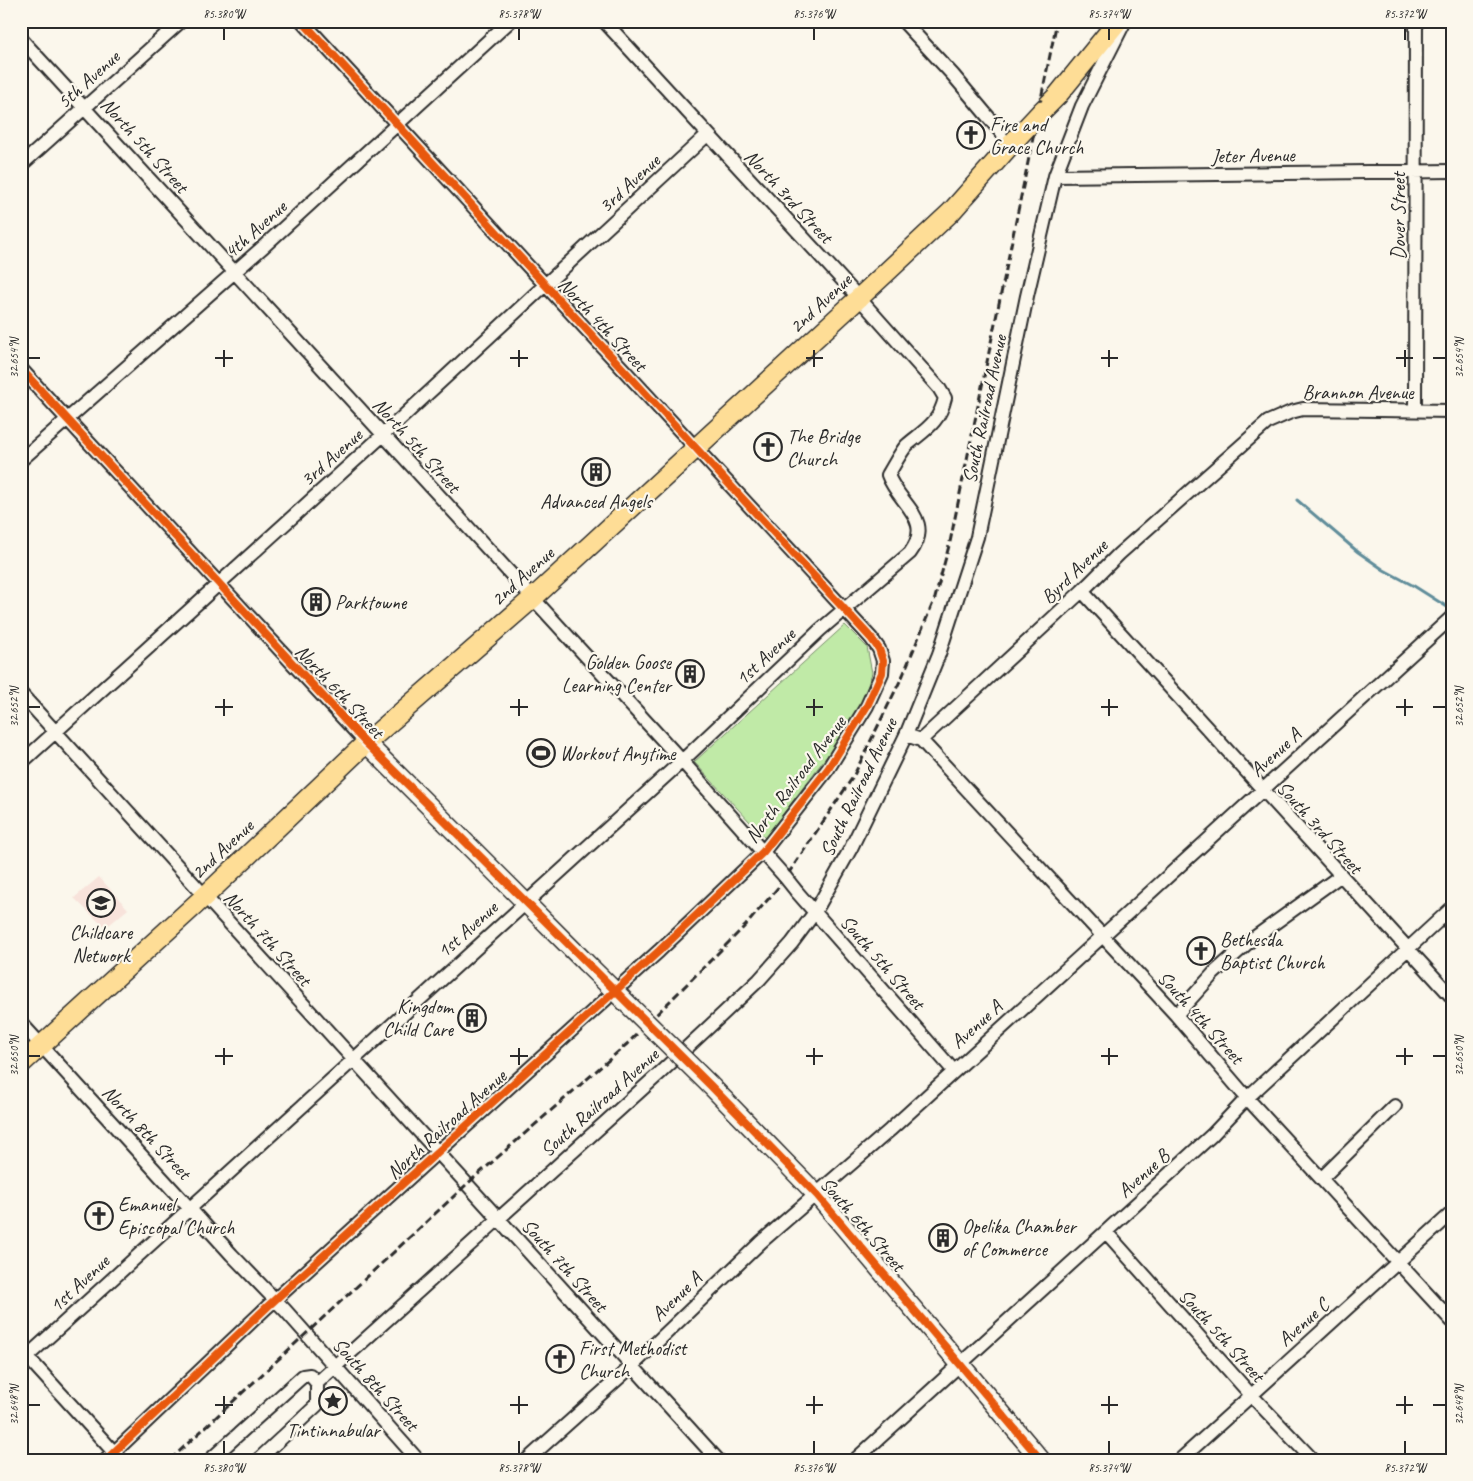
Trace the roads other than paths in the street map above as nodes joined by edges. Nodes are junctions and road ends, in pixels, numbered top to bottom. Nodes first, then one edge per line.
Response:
1 (181, 21) edge
2 (302, 21) edge
3 (510, 21) edge
4 (604, 21) edge
5 (902, 21) edge
6 (1118, 21) edge
7 (1125, 21) edge
8 (1416, 21) edge
9 (21, 38) edge
10 (85, 107) junction
11 (398, 125) junction
12 (707, 135) junction
13 (1013, 142) junction
14 (21, 165) edge
15 (1417, 171) junction
16 (1452, 171) edge
17 (1055, 176) junction
18 (235, 272) junction
19 (546, 286) junction
20 (859, 298) junction
21 (21, 369) edge
22 (1415, 410) junction
23 (1452, 411) edge
24 (68, 419) junction
25 (1268, 422) joint
26 (384, 435) junction
27 (696, 448) junction
28 (21, 460) edge
29 (916, 517) joint
30 (220, 584) junction
31 (1082, 591) junction
32 (533, 598) junction
33 (845, 609) junction
34 (1452, 617) edge
35 (879, 649) joint
36 (21, 694) edge
37 (56, 732) junction
38 (906, 735) junction
39 (921, 740) junction
40 (366, 743) junction
41 (682, 761) junction
42 (21, 763) edge
43 (1262, 790) junction
44 (766, 855) junction
45 (1340, 876) junction
46 (785, 877) joint
47 (205, 896) junction
48 (525, 901) junction
49 (1452, 908) edge
50 (815, 912) junction
51 (1102, 937) junction
52 (1406, 948) junction
53 (1452, 997) edge
54 (1176, 1015) junction
55 (21, 1023) edge
56 (647, 1023) joint
57 (42, 1045) junction
58 (352, 1059) junction
59 (21, 1064) edge
60 (953, 1070) junction
61 (1247, 1098) junction
62 (1395, 1106) dead end
63 (439, 1153) junction
64 (1322, 1178) junction
65 (466, 1185) joint
66 (817, 1195) junction
67 (190, 1207) junction
68 (1452, 1213) edge
69 (498, 1219) junction
70 (1106, 1232) junction
71 (1398, 1262) junction
72 (276, 1300) junction
73 (1452, 1320) edge
74 (305, 1333) joint
75 (23, 1356) edge
76 (960, 1362) junction
77 (334, 1366) junction
78 (632, 1366) junction
79 (317, 1382) junction
80 (1251, 1395) junction
81 (113, 1457) edge
82 (210, 1460) edge
83 (258, 1460) edge
84 (418, 1460) edge
85 (527, 1460) edge
86 (718, 1460) edge
87 (855, 1460) edge
88 (1041, 1460) edge
89 (1180, 1460) edge
90 (1313, 1460) edge

1 - 10 street, 5th Avenue
2 - 11 street, North 4th Street
3 - 11 street, 4th Avenue
4 - 12 street, North 3rd Street
5 - 13 street
6 - 13 main road, 2nd Avenue, bridge
7 - 17 street, South Railroad Avenue
8 - 15 street, Dover Street
9 - 10 street, North 5th Street
10 - 14 street, 5th Avenue
10 - 18 street, North 5th Street
11 - 18 street, 4th Avenue
11 - 19 street, North 4th Street
12 - 19 street, 3rd Avenue
12 - 20 street, North 3rd Street
13 - 20 main road, 2nd Avenue
15 - 16 street, Jeter Avenue
15 - 17 street, Jeter Avenue
15 - 22 street, Dover Street
17 - 38 street, South Railroad Avenue
18 - 24 street, 4th Avenue
18 - 26 street, North 5th Street
19 - 26 street, 3rd Avenue
19 - 27 street, North 4th Street
20 - 27 main road, 2nd Avenue
20 - 29 street, North 3rd Street
21 - 24 street, North 6th Street
22 - 23 street, Brannon Avenue
22 - 25 street, Brannon Avenue
24 - 28 street, 4th Avenue
24 - 30 street, North 6th Street
25 - 31 street, Byrd Avenue
26 - 30 street, 3rd Avenue
26 - 32 street, North 5th Street
27 - 32 main road, 2nd Avenue
27 - 33 street, North 4th Street
29 - 33 street, 1st Avenue
30 - 37 street, 3rd Avenue
30 - 40 street, North 6th Street
31 - 39 street, Byrd Avenue
31 - 43 street, South 3rd Street
32 - 40 main road, 2nd Avenue
32 - 41 street, North 5th Street
33 - 35 street, North 4th Street
33 - 41 street, 1st Avenue
34 - 43 street, Avenue A
35 - 44 street, North Railroad Avenue
36 - 37 street, North 7th Street
37 - 42 street, 3rd Avenue
37 - 47 street, North 7th Street
38 - 39 street
38 - 50 street, South Railroad Avenue
39 - 51 street, South 4th Street
40 - 47 main road, 2nd Avenue
40 - 48 street, North 6th Street
41 - 44 street, North 5th Street
41 - 48 street, 1st Avenue
43 - 45 street, South 3rd Street
43 - 51 street, Avenue A
44 - 46 street, North 5th Street
44 - 63 street, North Railroad Avenue
45 - 52 street, South 3rd Street
45 - 54 street
46 - 50 street, South 5th Street, bridge
47 - 57 main road, 2nd Avenue
47 - 58 street, North 7th Street
48 - 56 street, North 6th Street, bridge
48 - 58 street, 1st Avenue
49 - 52 street, Avenue B
50 - 60 street, South 5th Street
50 - 69 street, South Railroad Avenue
51 - 54 street, South 4th Street
51 - 60 street, Avenue A
52 - 53 street, South 3rd Street
52 - 61 street, Avenue B
54 - 61 street, South 4th Street
55 - 57 street, North 8th Street
56 - 66 street, South 6th Street, bridge
57 - 59 main road, 2nd Avenue
57 - 67 street, North 8th Street
58 - 63 street, North 7th Street
58 - 67 street, 1st Avenue
60 - 66 street, Avenue A
61 - 64 street, South 4th Street
61 - 70 street, Avenue B
62 - 64 street
63 - 65 street, North 7th Street
63 - 72 street, North Railroad Avenue
64 - 71 street, South 4th Street
65 - 69 street, South 7th Street
66 - 76 street, South 6th Street
66 - 78 street, Avenue A
67 - 72 street, North 8th Street
67 - 75 street, 1st Avenue
68 - 71 street, Avenue C
69 - 77 street, South Railroad Avenue
69 - 78 street, South 7th Street
70 - 76 street, Avenue B
70 - 80 street, South 5th Street
71 - 73 street, South 4th Street
71 - 80 street, Avenue C
72 - 74 street, North 8th Street
72 - 81 street, North Railroad Avenue
74 - 77 street, South 8th Street
75 - 81 street
76 - 87 street, Avenue B
76 - 88 street, South 6th Street
77 - 79 street, South Railroad Avenue
77 - 84 street, South 8th Street
78 - 85 street, Avenue A
78 - 86 street, South 7th Street
79 - 82 street
79 - 83 street
80 - 89 street, Avenue C
80 - 90 street, South 5th Street

